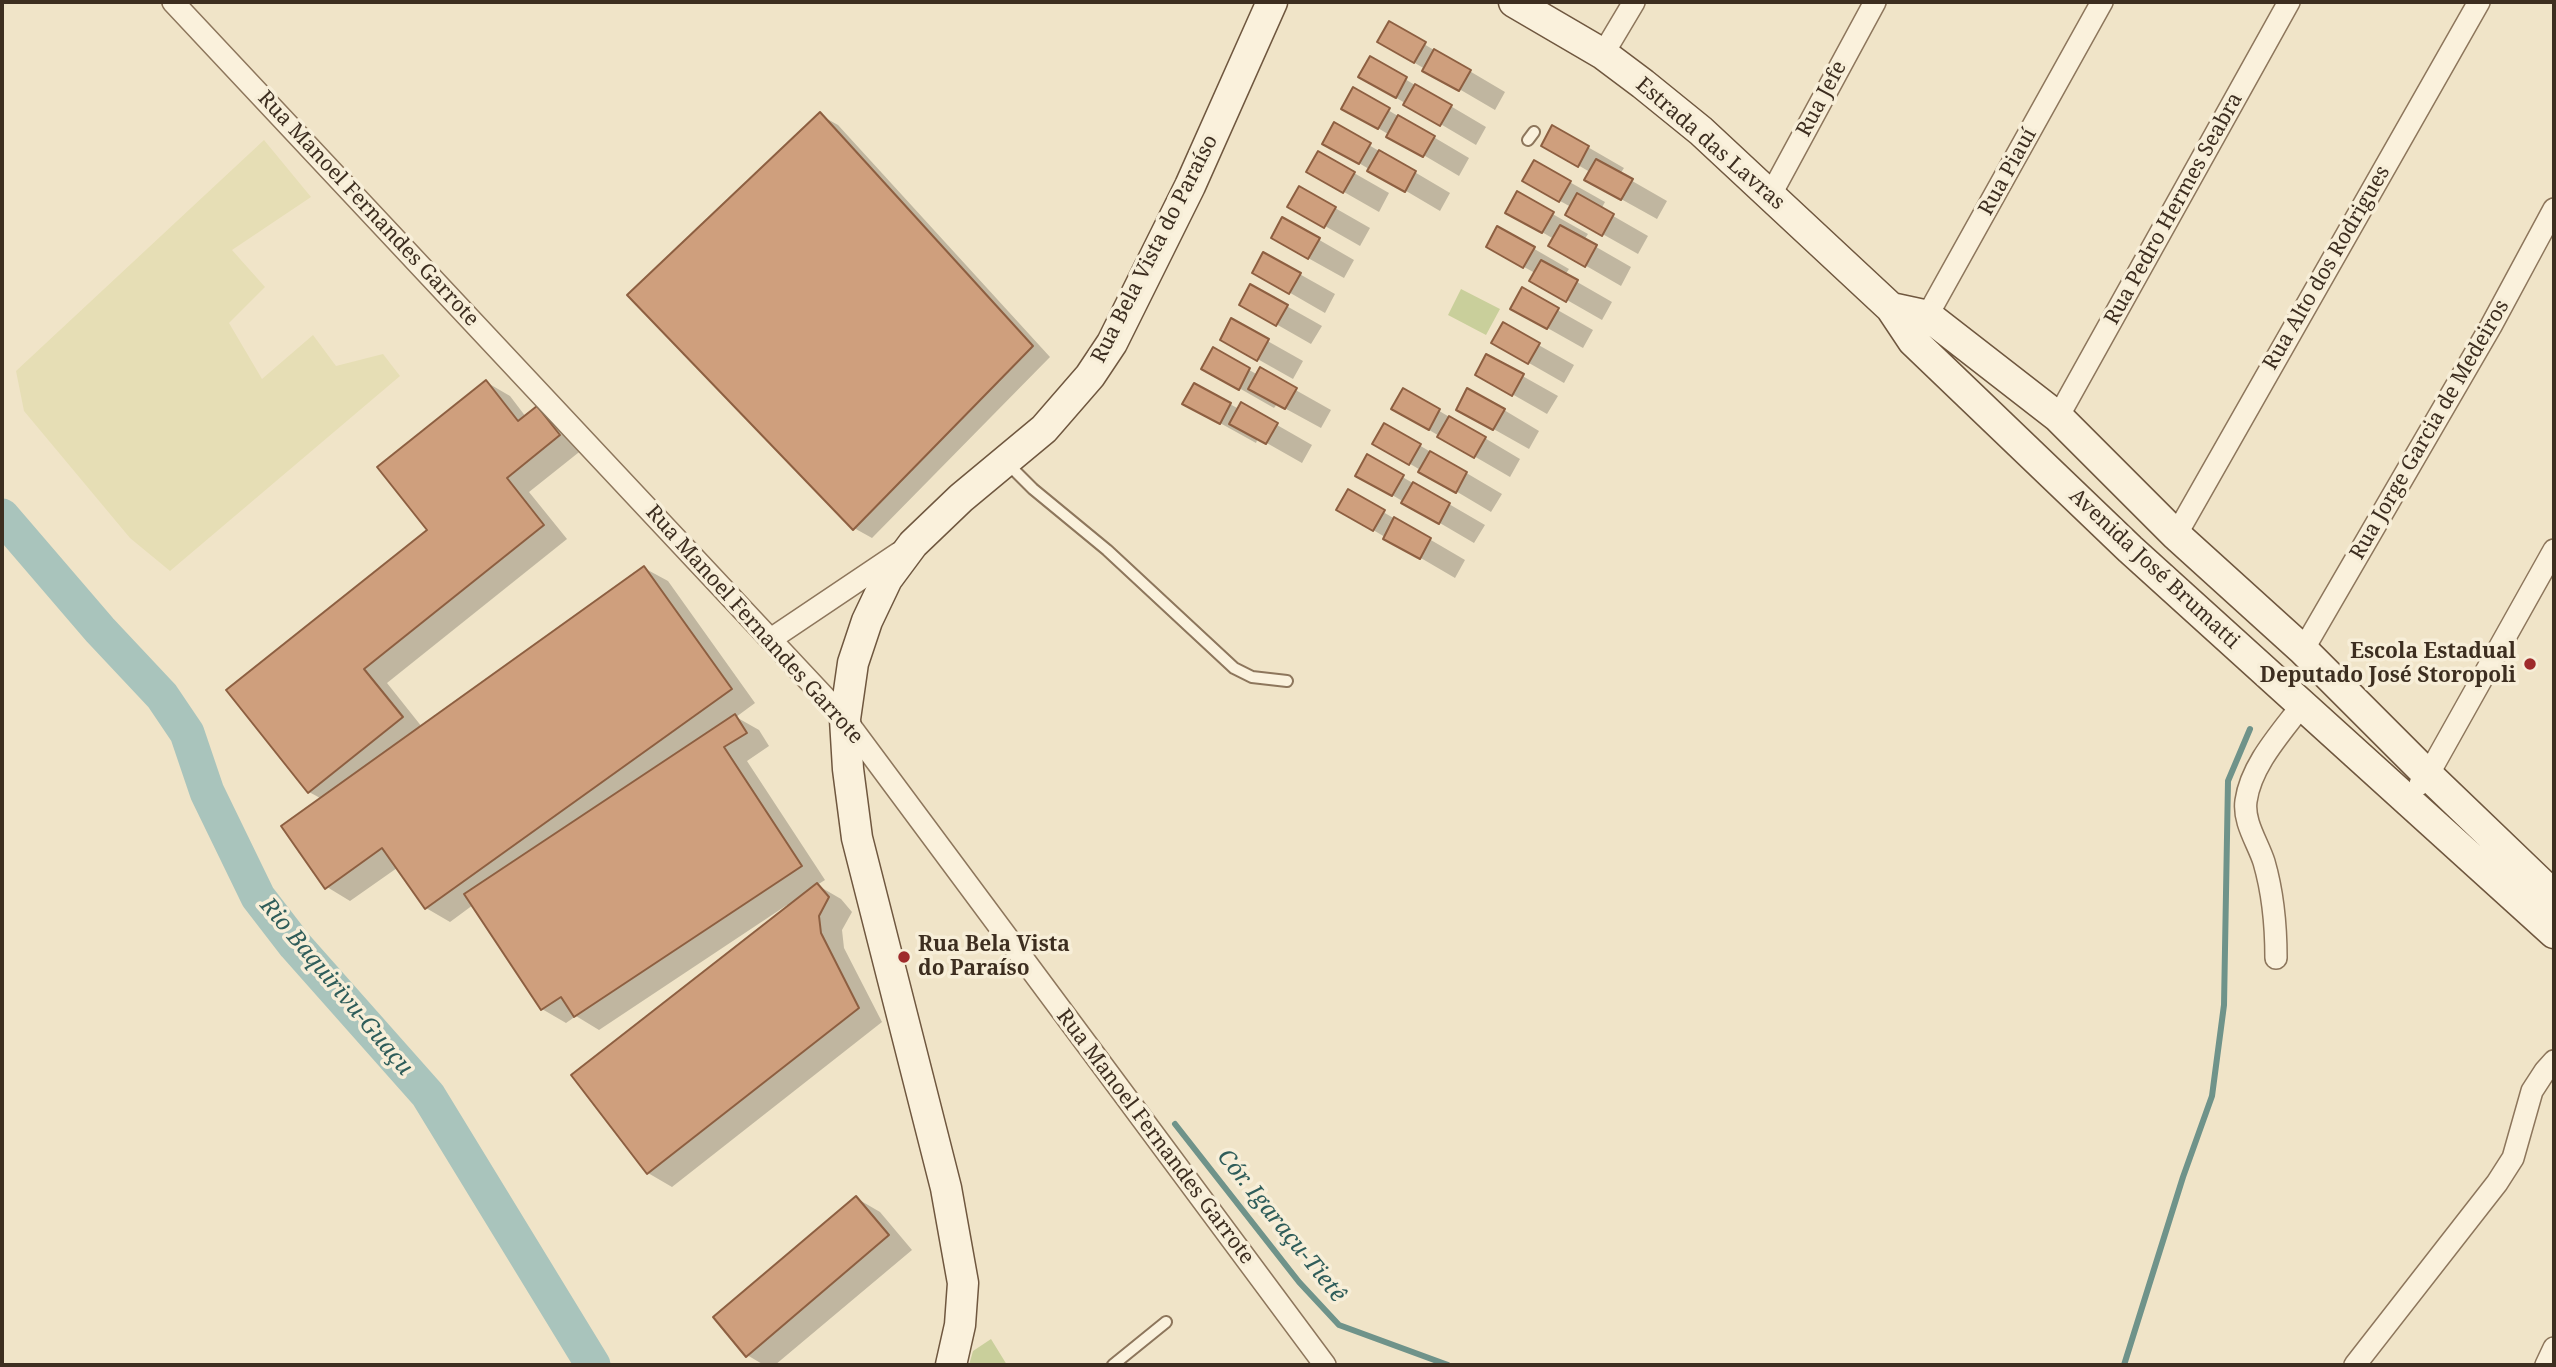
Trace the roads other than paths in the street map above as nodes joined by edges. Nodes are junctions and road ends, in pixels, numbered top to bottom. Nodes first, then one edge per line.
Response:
1 (173, 2) edge
2 (1250, 2) edge
3 (1272, 2) edge
4 (1514, 2) edge
5 (1633, 2) edge
6 (1875, 2) edge
7 (2102, 2) edge
8 (2289, 2) edge
9 (2479, 2) edge
10 (1252, 43) junction
11 (1603, 54) junction
12 (1770, 196) junction
13 (2554, 209) edge
14 (1891, 308) junction
15 (1928, 316) junction
16 (1913, 341) junction
17 (2059, 417) junction
18 (1005, 461) junction
19 (2176, 535) junction
20 (912, 544) junction
21 (2554, 550) edge
22 (771, 639) junction
23 (2303, 650) junction
24 (1287, 681) dead end
25 (2302, 705) junction
26 (845, 719) junction
27 (2428, 775) junction
28 (2407, 799) junction
29 (2554, 896) edge
30 (2554, 933) edge
31 (2276, 958) dead end
32 (2554, 1061) edge
33 (1166, 1322) dead end
34 (2554, 1349) edge
35 (951, 1365) edge
36 (1113, 1365) edge
37 (1325, 1365) edge
38 (2355, 1365) edge
39 (2546, 1365) edge

1 - 22 street, Rua Manoel Fernandes Garrote
2 - 10 main road
3 - 10 main road, Rua Bela Vista do Paraíso
4 - 11 main road, Estrada das Lavras
5 - 11 street
6 - 12 street, Rua Jefe
7 - 15 street, Rua Piauí
8 - 17 street, Rua Pedro Hermes Seabra
9 - 19 street, Rua Alto dos Rodrigues
10 - 18 main road, Rua Bela Vista do Paraíso
11 - 12 main road, Estrada das Lavras
12 - 14 main road, Estrada das Lavras
13 - 23 street, Rua Jorge Garcia de Medeiros
14 - 15 main road
14 - 16 main road, Estrada das Lavras
15 - 16 street, Rua Piauí
15 - 17 main road, Avenida José Brumatti
16 - 25 main road, Avenida José Brumatti
17 - 19 main road, Avenida José Brumatti
18 - 20 main road, Rua Bela Vista do Paraíso
18 - 24 lane
19 - 23 main road, Avenida José Brumatti
20 - 22 street
20 - 26 main road, Rua Bela Vista do Paraíso
21 - 27 street
22 - 26 street, Rua Manoel Fernandes Garrote
23 - 27 main road, Avenida José Brumatti
25 - 28 main road, Avenida José Brumatti
25 - 31 street
26 - 35 main road, Rua Bela Vista do Paraíso
26 - 37 street, Rua Manoel Fernandes Garrote
27 - 28 street
27 - 29 main road, Avenida José Brumatti
28 - 30 main road, Avenida José Brumatti
32 - 38 street
33 - 36 lane
34 - 39 street

